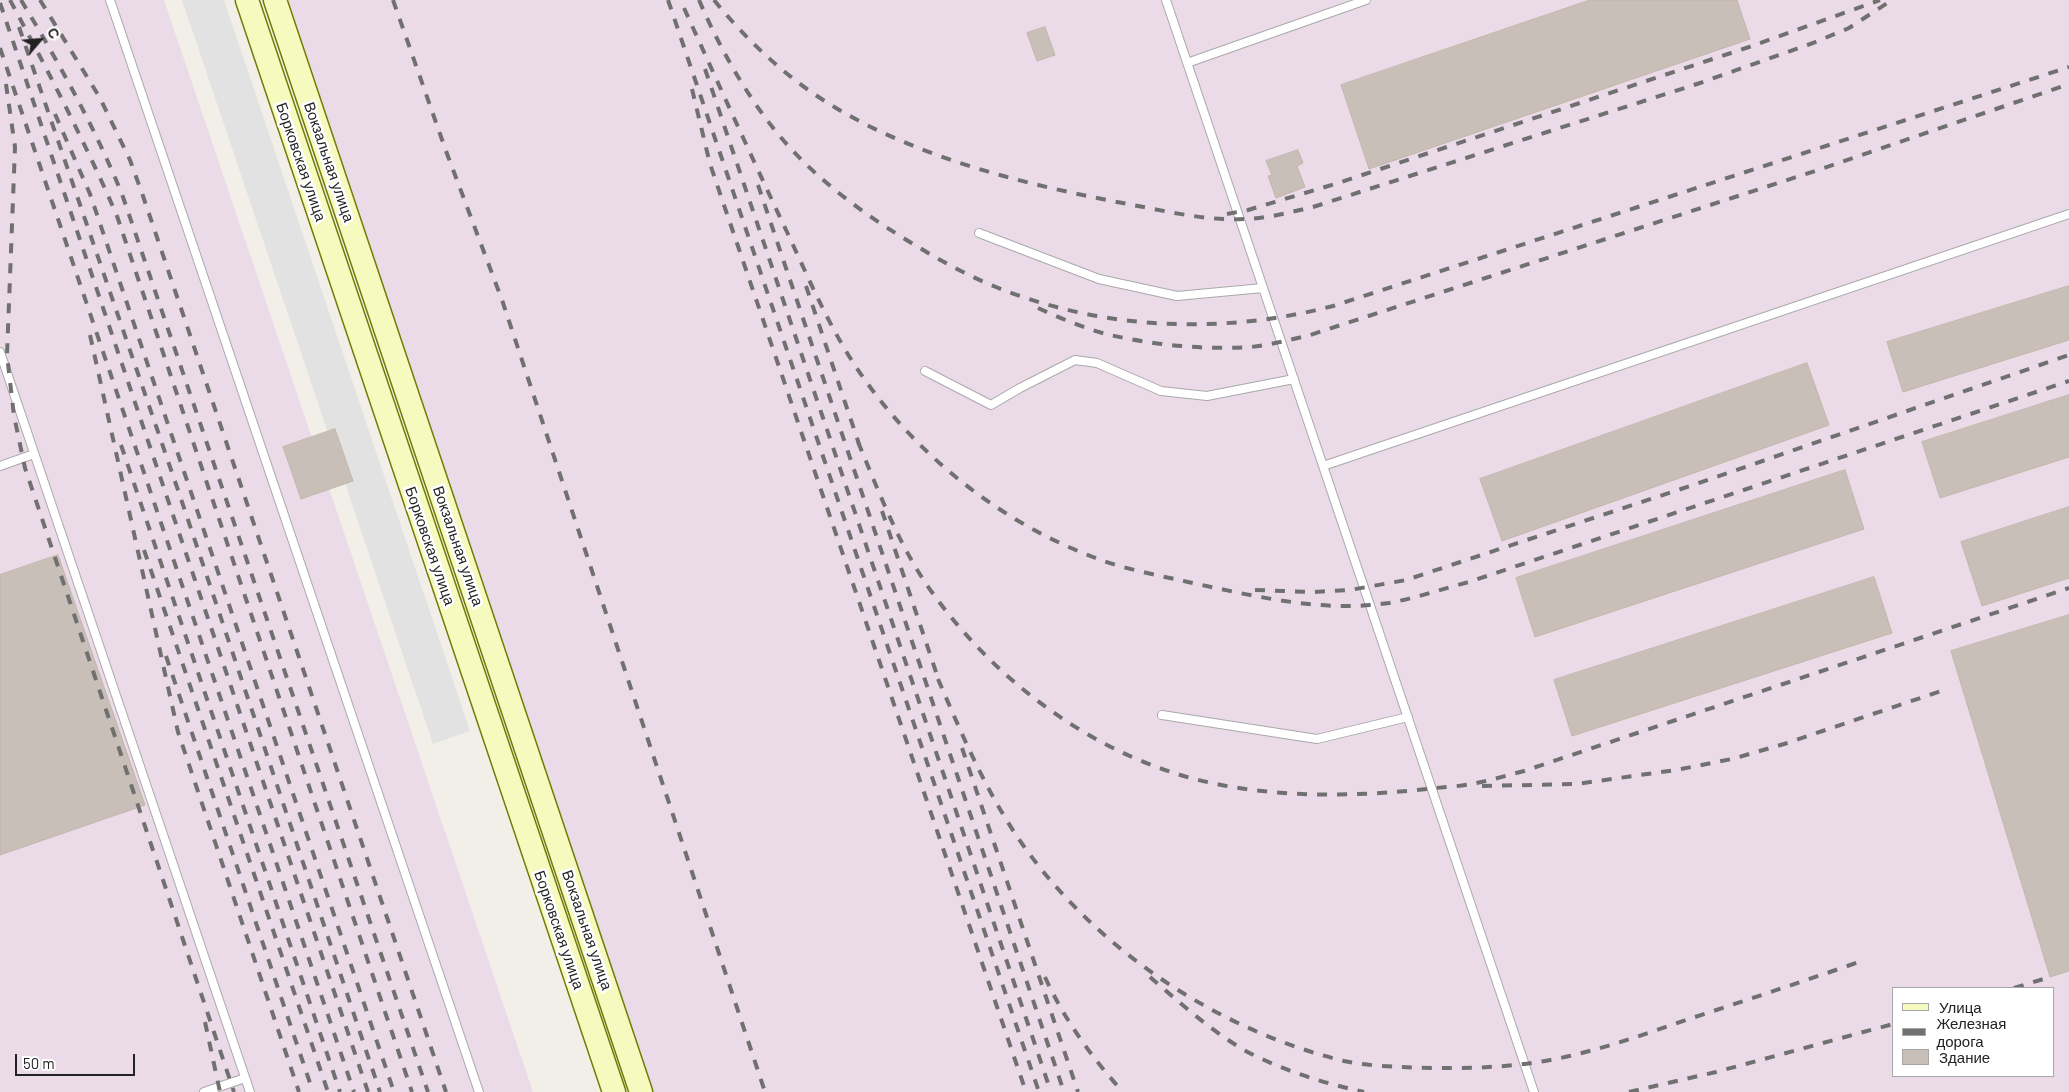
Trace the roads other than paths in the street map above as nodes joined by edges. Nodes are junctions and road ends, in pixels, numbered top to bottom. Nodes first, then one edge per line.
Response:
1 (110, 0) edge
2 (247, 0) edge
3 (275, 0) edge
4 (1166, 0) edge
5 (1366, 0) edge
6 (1187, 63) junction
7 (2069, 214) edge
8 (979, 233) dead end
9 (1263, 288) junction
10 (0, 352) edge
11 (925, 371) dead end
12 (1294, 379) junction
13 (34, 454) junction
14 (0, 466) edge
15 (1324, 466) junction
16 (1162, 715) dead end
17 (1408, 717) junction
18 (245, 1078) junction
19 (204, 1092) edge
20 (250, 1092) edge
21 (479, 1092) edge
22 (614, 1092) edge
23 (641, 1092) edge
24 (1534, 1092) edge

1 - 21 lane
2 - 22 main road, Борковская улица
3 - 23 main road, Вокзальная улица
4 - 6 lane
5 - 6 lane
6 - 9 lane
7 - 15 lane
8 - 9 lane
9 - 12 lane
10 - 13 lane
11 - 12 lane
12 - 15 lane
13 - 14 lane
13 - 18 lane
15 - 17 lane
16 - 17 lane
17 - 24 lane
18 - 19 lane
18 - 20 lane

